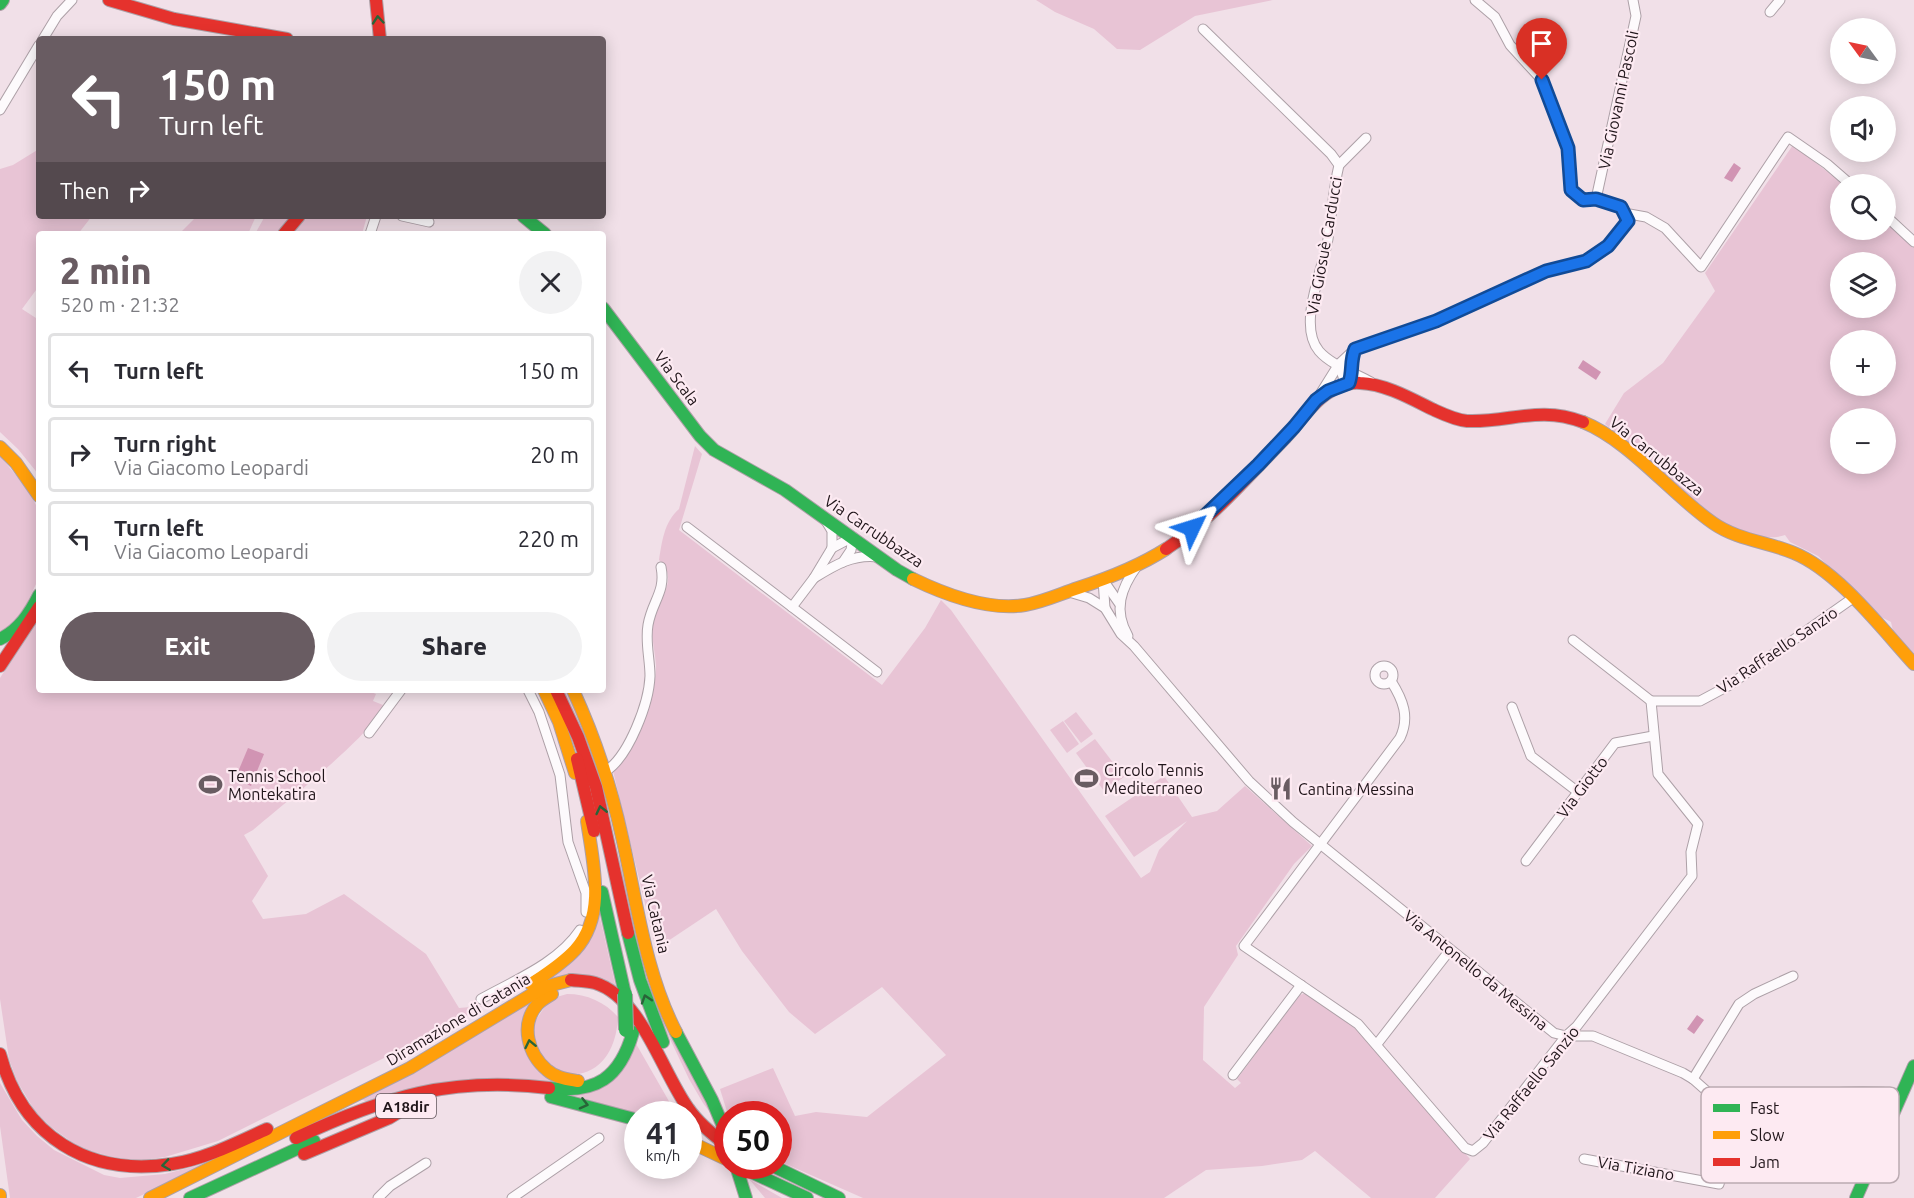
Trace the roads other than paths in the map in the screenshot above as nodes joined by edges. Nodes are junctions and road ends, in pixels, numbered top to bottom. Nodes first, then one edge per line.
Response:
1 (3, 0) edge
2 (72, 0) edge
3 (109, 0) edge
4 (376, 0) edge
5 (1633, 0) edge
6 (1780, 0) edge
7 (1482, 2) edge
8 (0, 4) edge
9 (1770, 12) dead end
10 (1203, 29) dead end
11 (45, 36) edge
12 (270, 36) edge
13 (380, 36) edge
14 (36, 51) edge
15 (0, 110) edge
16 (1366, 138) dead end
17 (1339, 165) junction
18 (1838, 174) edge
19 (1596, 199) junction
20 (1624, 213) junction
21 (296, 219) edge
22 (416, 219) edge
23 (527, 219) edge
24 (429, 222) dead end
25 (1896, 225) edge
26 (286, 231) edge
27 (541, 231) edge
28 (1914, 242) edge
29 (606, 312) edge
30 (1355, 349) junction
31 (1339, 364) junction
32 (1350, 377) junction
33 (1316, 400) junction
34 (0, 439) edge
35 (0, 447) edge
36 (731, 461) joint
37 (36, 481) edge
38 (36, 492) edge
39 (824, 517) junction
40 (687, 527) dead end
41 (853, 537) junction
42 (832, 548) junction
43 (880, 558) junction
44 (843, 562) junction
45 (1137, 566) junction
46 (661, 567) dead end
47 (814, 578) junction
48 (1102, 580) junction
49 (1069, 592) junction
50 (1852, 598) junction
51 (36, 600) edge
52 (1119, 603) junction
53 (792, 607) junction
54 (1105, 608) junction
55 (36, 612) edge
56 (0, 639) edge
57 (1573, 640) dead end
58 (1134, 646) junction
59 (1914, 664) edge
60 (0, 666) edge
61 (877, 672) dead end
62 (1391, 681) dead end
63 (399, 693) edge
64 (530, 693) edge
65 (545, 693) edge
66 (552, 693) edge
67 (557, 693) edge
68 (574, 693) edge
69 (1651, 701) junction
70 (1512, 707) dead end
71 (369, 733) dead end
72 (1653, 736) junction
73 (606, 771) junction
74 (1578, 792) junction
75 (587, 821) junction
76 (1320, 845) junction
77 (1526, 861) dead end
78 (1450, 950) junction
79 (1792, 976) dead end
80 (1301, 985) junction
81 (629, 998) junction
82 (482, 999) dead end
83 (629, 1031) junction
84 (1566, 1036) junction
85 (1377, 1044) junction
86 (0, 1054) edge
87 (1914, 1066) edge
88 (1233, 1075) dead end
89 (1693, 1079) junction
90 (1702, 1087) edge
91 (372, 1088) junction
92 (1899, 1094) edge
93 (1903, 1094) junction
94 (674, 1101) edge
95 (1899, 1103) edge
96 (412, 1104) junction
97 (714, 1105) edge
98 (316, 1108) junction
99 (624, 1116) edge
100 (714, 1126) edge
101 (702, 1135) edge
102 (714, 1135) edge
103 (599, 1138) dead end
104 (265, 1142) junction
105 (714, 1145) edge
106 (1584, 1159) dead end
107 (426, 1163) dead end
108 (743, 1179) edge
109 (780, 1179) edge
110 (786, 1179) edge
111 (790, 1179) edge
112 (1701, 1181) edge
113 (1863, 1183) edge
114 (150, 1198) edge
115 (174, 1198) edge
116 (190, 1198) edge
117 (211, 1198) edge
118 (378, 1198) edge
119 (512, 1198) edge
120 (746, 1198) edge
121 (807, 1198) edge
122 (826, 1198) edge
123 (839, 1198) edge
124 (1856, 1198) edge

1 - 8 main road
2 - 11 street
3 - 12 main road
13 -> 4 main road
5 - 19 street, Via Giovanni Pascoli
6 - 9 street
7 - 19 street
10 - 17 street, Via Giosuè Carducci
14 - 15 street
16 - 17 street
17 - 31 street, Via Giosuè Carducci
18 - 20 street
19 - 20 street
20 - 30 street
21 - 26 main road
22 - 24 street
23 - 27 main road
25 - 28 street
29 - 36 main road, Via Scala
30 - 31 street
30 - 32 street
31 - 32 street
31 - 33 street
32 - 33 main road, Via Carrubbazza
32 - 50 main road, Via Carrubbazza
33 - 45 main road, Via Carrubbazza
34 - 37 main road
35 - 38 main road
36 - 39 main road, Via Carrubbazza
39 - 41 main road, Via Carrubbazza
39 - 42 street
40 - 53 street
41 - 42 street
41 - 43 main road, Via Carrubbazza
41 - 44 street
42 - 47 street
43 - 44 street
43 - 49 main road, Via Carrubbazza
44 - 47 street
45 - 48 main road, Via Carrubbazza
45 - 52 street
46 - 73 street
47 - 53 street
48 - 49 main road, Via Carrubbazza
48 - 52 street
48 - 54 street
49 - 54 street
50 - 59 main road, Via Carrubbazza
50 - 69 street, Via Raffaello Sanzio
51 - 56 main road
52 - 58 street
53 - 61 street
54 - 58 street, Via Antonello da Messina
55 - 60 main road
57 - 69 street
58 - 76 street, Via Antonello da Messina
62 - 76 street, Via Raffaello Sanzio
63 - 71 street
64 - 82 street
65 - 75 main road
66 - 81 main road
100 -> 67 main road
68 - 73 main road, Via Catania
69 - 72 street, Via Raffaello Sanzio
70 - 74 street
72 - 74 street, Via Giotto
72 - 84 street, Via Raffaello Sanzio
73 - 97 main road, Via Catania
74 - 77 street, Via Giotto
75 - 81 main road
75 - 98 main road
76 - 78 street, Via Antonello da Messina
76 - 80 street, Via Raffaello Sanzio
78 - 84 street, Via Antonello da Messina
78 - 85 street
79 - 89 street
80 - 85 street, Via Raffaello Sanzio
80 - 88 street
81 - 83 main road, bridge
83 -> 94 main road
83 - 115 main road
84 - 85 street, Via Raffaello Sanzio
84 - 89 street, Via Antonello da Messina
98 -> 86 main road
87 - 93 main road
89 - 90 street, Via Antonello da Messina
91 - 98 main road
91 - 102 main road, Diramazione di Catania / A18dir
91 - 104 main road, Diramazione di Catania / A18dir
92 - 93 street
93 - 95 main road
96 -> 99 main road, A18dir
96 - 116 main road, A18dir
96 - 117 main road
98 - 104 main road
101 - 105 main road
103 - 119 street
104 - 114 main road, Diramazione di Catania / A18dir
106 - 112 street, Via Tiziano
107 - 118 street
108 - 120 main road
109 - 121 main road
110 - 122 main road
111 - 123 main road
113 - 124 main road

